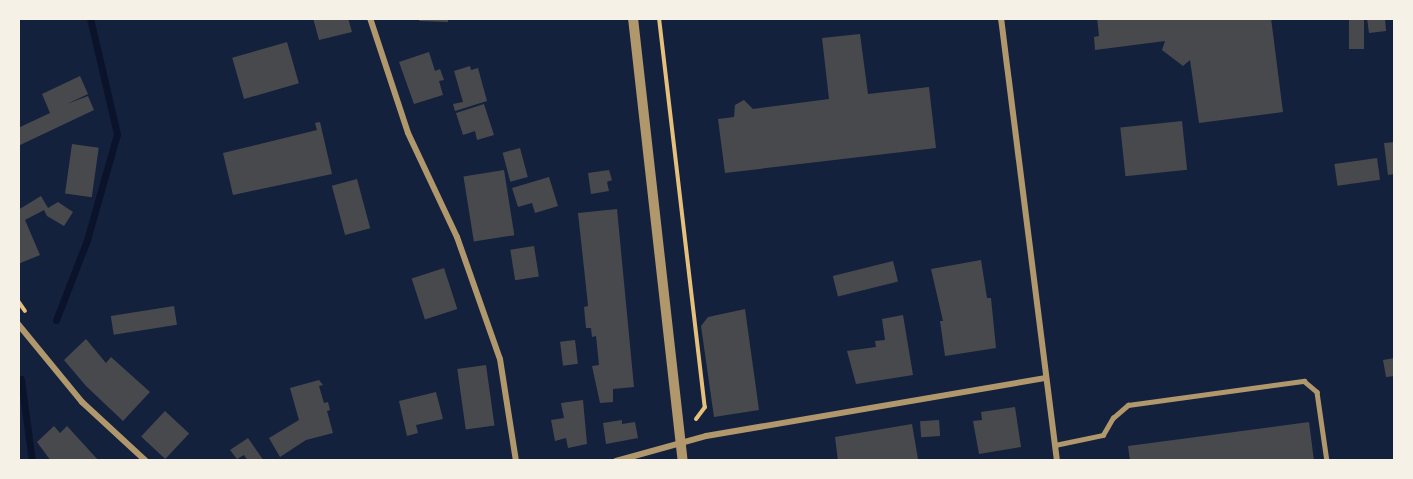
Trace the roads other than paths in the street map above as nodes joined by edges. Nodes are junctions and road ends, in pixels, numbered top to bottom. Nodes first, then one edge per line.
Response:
1 (370, 18) edge
2 (633, 18) edge
3 (1001, 18) edge
4 (18, 324) edge
5 (24, 333) junction
6 (18, 340) edge
7 (1046, 378) junction
8 (681, 444) junction
9 (1054, 445) junction
10 (147, 461) edge
11 (516, 461) edge
12 (616, 461) edge
13 (683, 461) edge
14 (1057, 461) edge
15 (1327, 461) edge

1 - 11 street
2 - 8 street
3 - 7 street
4 - 5 street
5 - 6 street
5 - 10 street
7 - 8 street
7 - 9 street
8 - 12 street
8 - 13 street
9 - 14 street
9 - 15 lane

